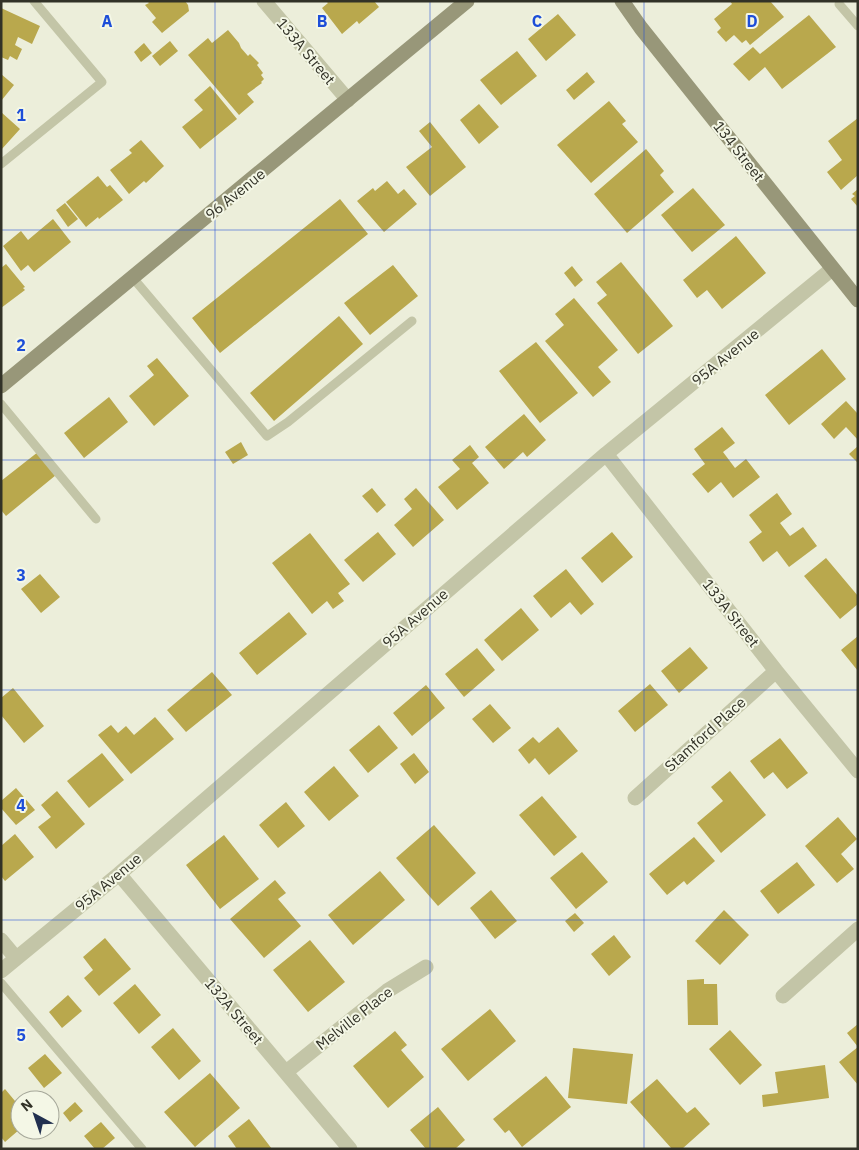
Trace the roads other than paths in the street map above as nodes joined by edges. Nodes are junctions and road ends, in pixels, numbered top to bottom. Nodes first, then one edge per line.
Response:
1 (34, 1) edge
2 (264, 1) edge
3 (467, 1) edge
4 (622, 1) edge
5 (839, 4) dead end
6 (858, 26) edge
7 (348, 100) junction
8 (1, 164) edge
9 (832, 269) junction
10 (132, 278) junction
11 (858, 300) edge
12 (412, 321) dead end
13 (1, 386) edge
14 (1, 404) edge
15 (606, 454) junction
16 (96, 519) dead end
17 (776, 671) junction
18 (858, 771) edge
19 (635, 798) dead end
20 (119, 874) junction
21 (858, 929) edge
22 (1, 940) edge
23 (16, 958) junction
24 (426, 967) dead end
25 (1, 971) edge
26 (1, 983) edge
27 (783, 996) dead end
28 (286, 1072) junction
29 (142, 1149) edge
30 (350, 1149) edge

1 - 8 lane
2 - 7 street, 133A Street
3 - 7 main road, 96 Avenue
4 - 9 main road, 134 Street
5 - 6 lane
7 - 10 main road, 96 Avenue
9 - 11 main road, 134 Street
9 - 15 street, 95A Avenue
10 - 12 lane
10 - 13 main road, 96 Avenue
14 - 16 lane
15 - 17 street, 133A Street
15 - 20 street, 95A Avenue
17 - 18 street, 133A Street
17 - 19 street, Stamford Place
20 - 23 street, 95A Avenue
20 - 28 street, 132A Street
21 - 27 street
22 - 23 street
23 - 25 street, 95A Avenue
24 - 28 street, Melville Place
26 - 29 lane
28 - 30 street, 132A Street

